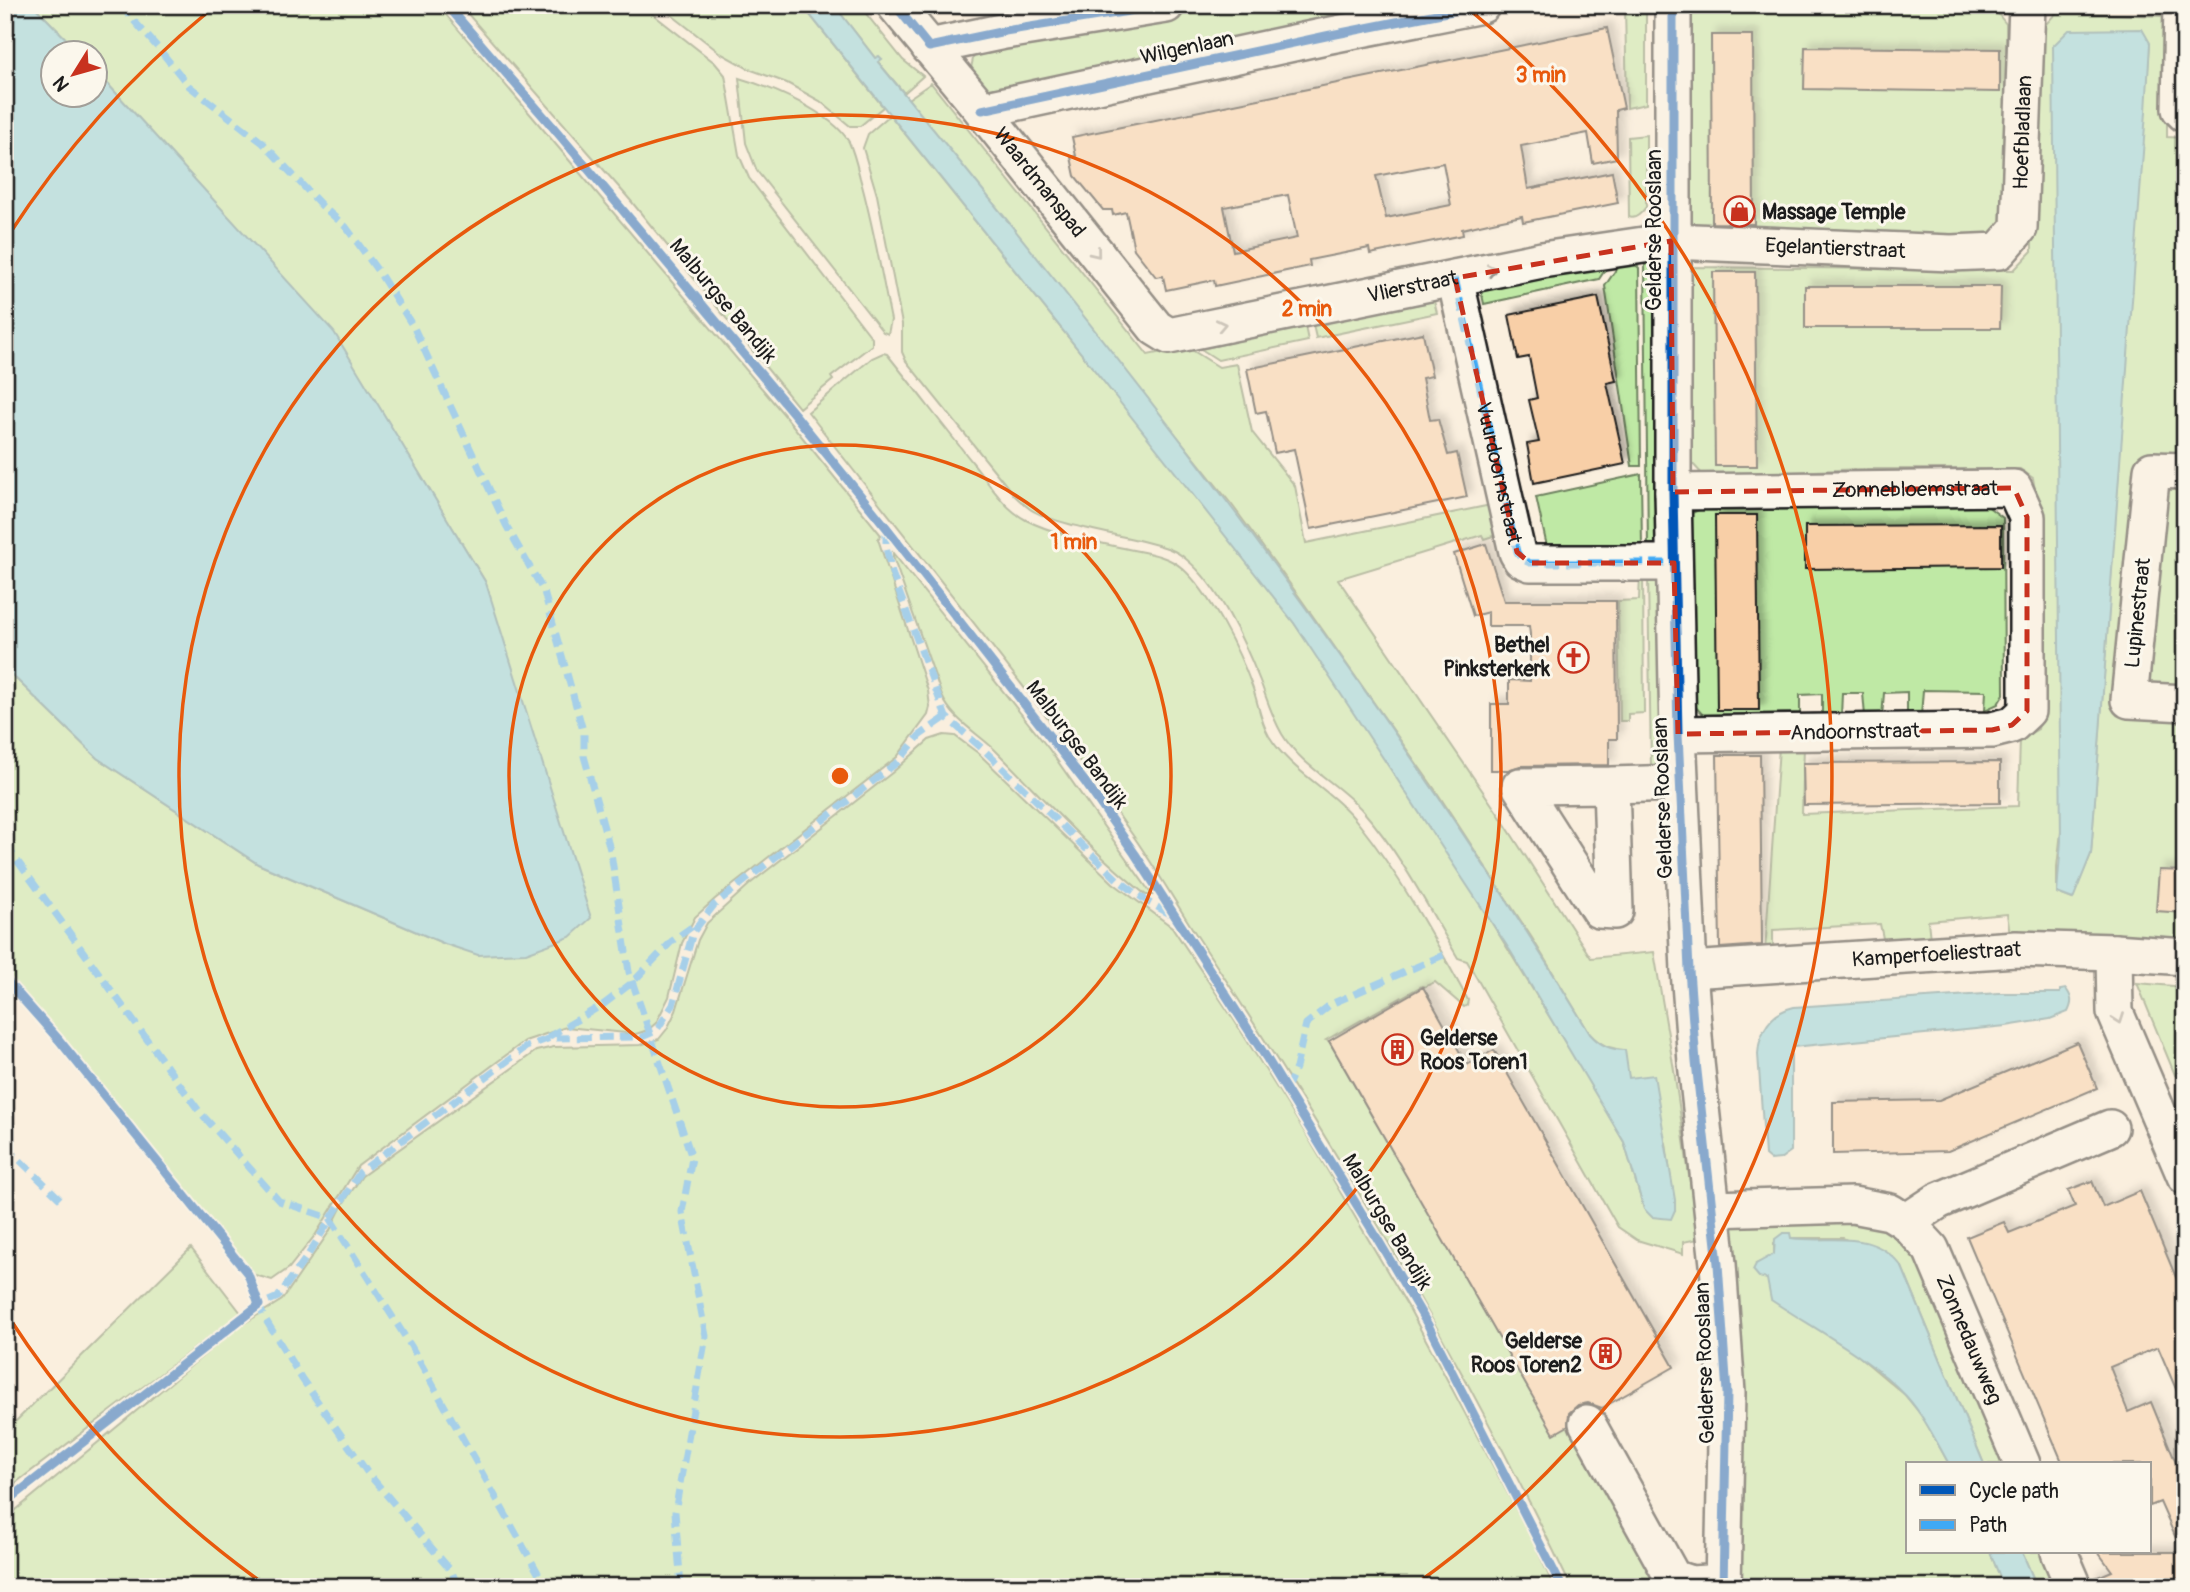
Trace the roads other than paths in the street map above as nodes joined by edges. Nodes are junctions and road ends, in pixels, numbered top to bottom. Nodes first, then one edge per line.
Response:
1 (895, 5) edge
2 (1166, 5) edge
3 (1482, 5) edge
4 (1674, 5) edge
5 (2027, 5) edge
6 (2182, 5) edge
7 (929, 47) junction
8 (982, 110) junction
9 (2185, 114) edge
10 (1671, 241) junction
11 (1999, 251) joint
12 (1455, 278) junction
13 (1156, 328) joint
14 (2168, 471) edge
15 (1673, 492) junction
16 (1674, 563) junction
17 (2185, 703) edge
18 (2027, 711) joint
19 (1678, 734) junction
20 (1680, 783) junction
21 (1611, 785) dead end
22 (2114, 952) junction
23 (2185, 957) edge
24 (1689, 970) junction
25 (2110, 1128) dead end
26 (2185, 1176) edge
27 (1713, 1209) junction
28 (1906, 1222) junction
29 (1587, 1423) dead end
30 (2021, 1462) edge
31 (2060, 1554) edge
32 (1723, 1584) edge
33 (2074, 1587) edge

1 - 7 street, Waardmanspad
2 - 7 street
3 - 8 street, Wilgenlaan
4 - 10 street, Gelderse Rooslaan
5 - 11 street, Hoefbladlaan
6 - 9 street
7 - 8 street, Waardmanspad
8 -> 13 street, Waardmanspad
10 - 11 street, Egelantierstraat
12 -> 10 street, Vlierstraat
10 - 15 street, Gelderse Rooslaan
13 -> 12 street, Vlierstraat
12 - 16 street, Vuurdoornstraat
14 - 17 street, Lupinestraat
15 - 16 street, Gelderse Rooslaan
15 - 18 street, Zonnebloemstraat
16 - 19 street, Gelderse Rooslaan
18 - 19 street, Andoornstraat
19 - 20 street, Gelderse Rooslaan
20 - 21 street
20 - 24 street, Gelderse Rooslaan
22 - 23 street, Kamperfoeliestraat
22 - 24 street, Kamperfoeliestraat
22 -> 26 street
24 - 27 street, Gelderse Rooslaan
25 - 28 street
27 - 28 street, Zonnedauwweg
27 - 32 street, Gelderse Rooslaan
28 - 30 street, Zonnedauwweg
29 - 32 street
31 - 33 street

